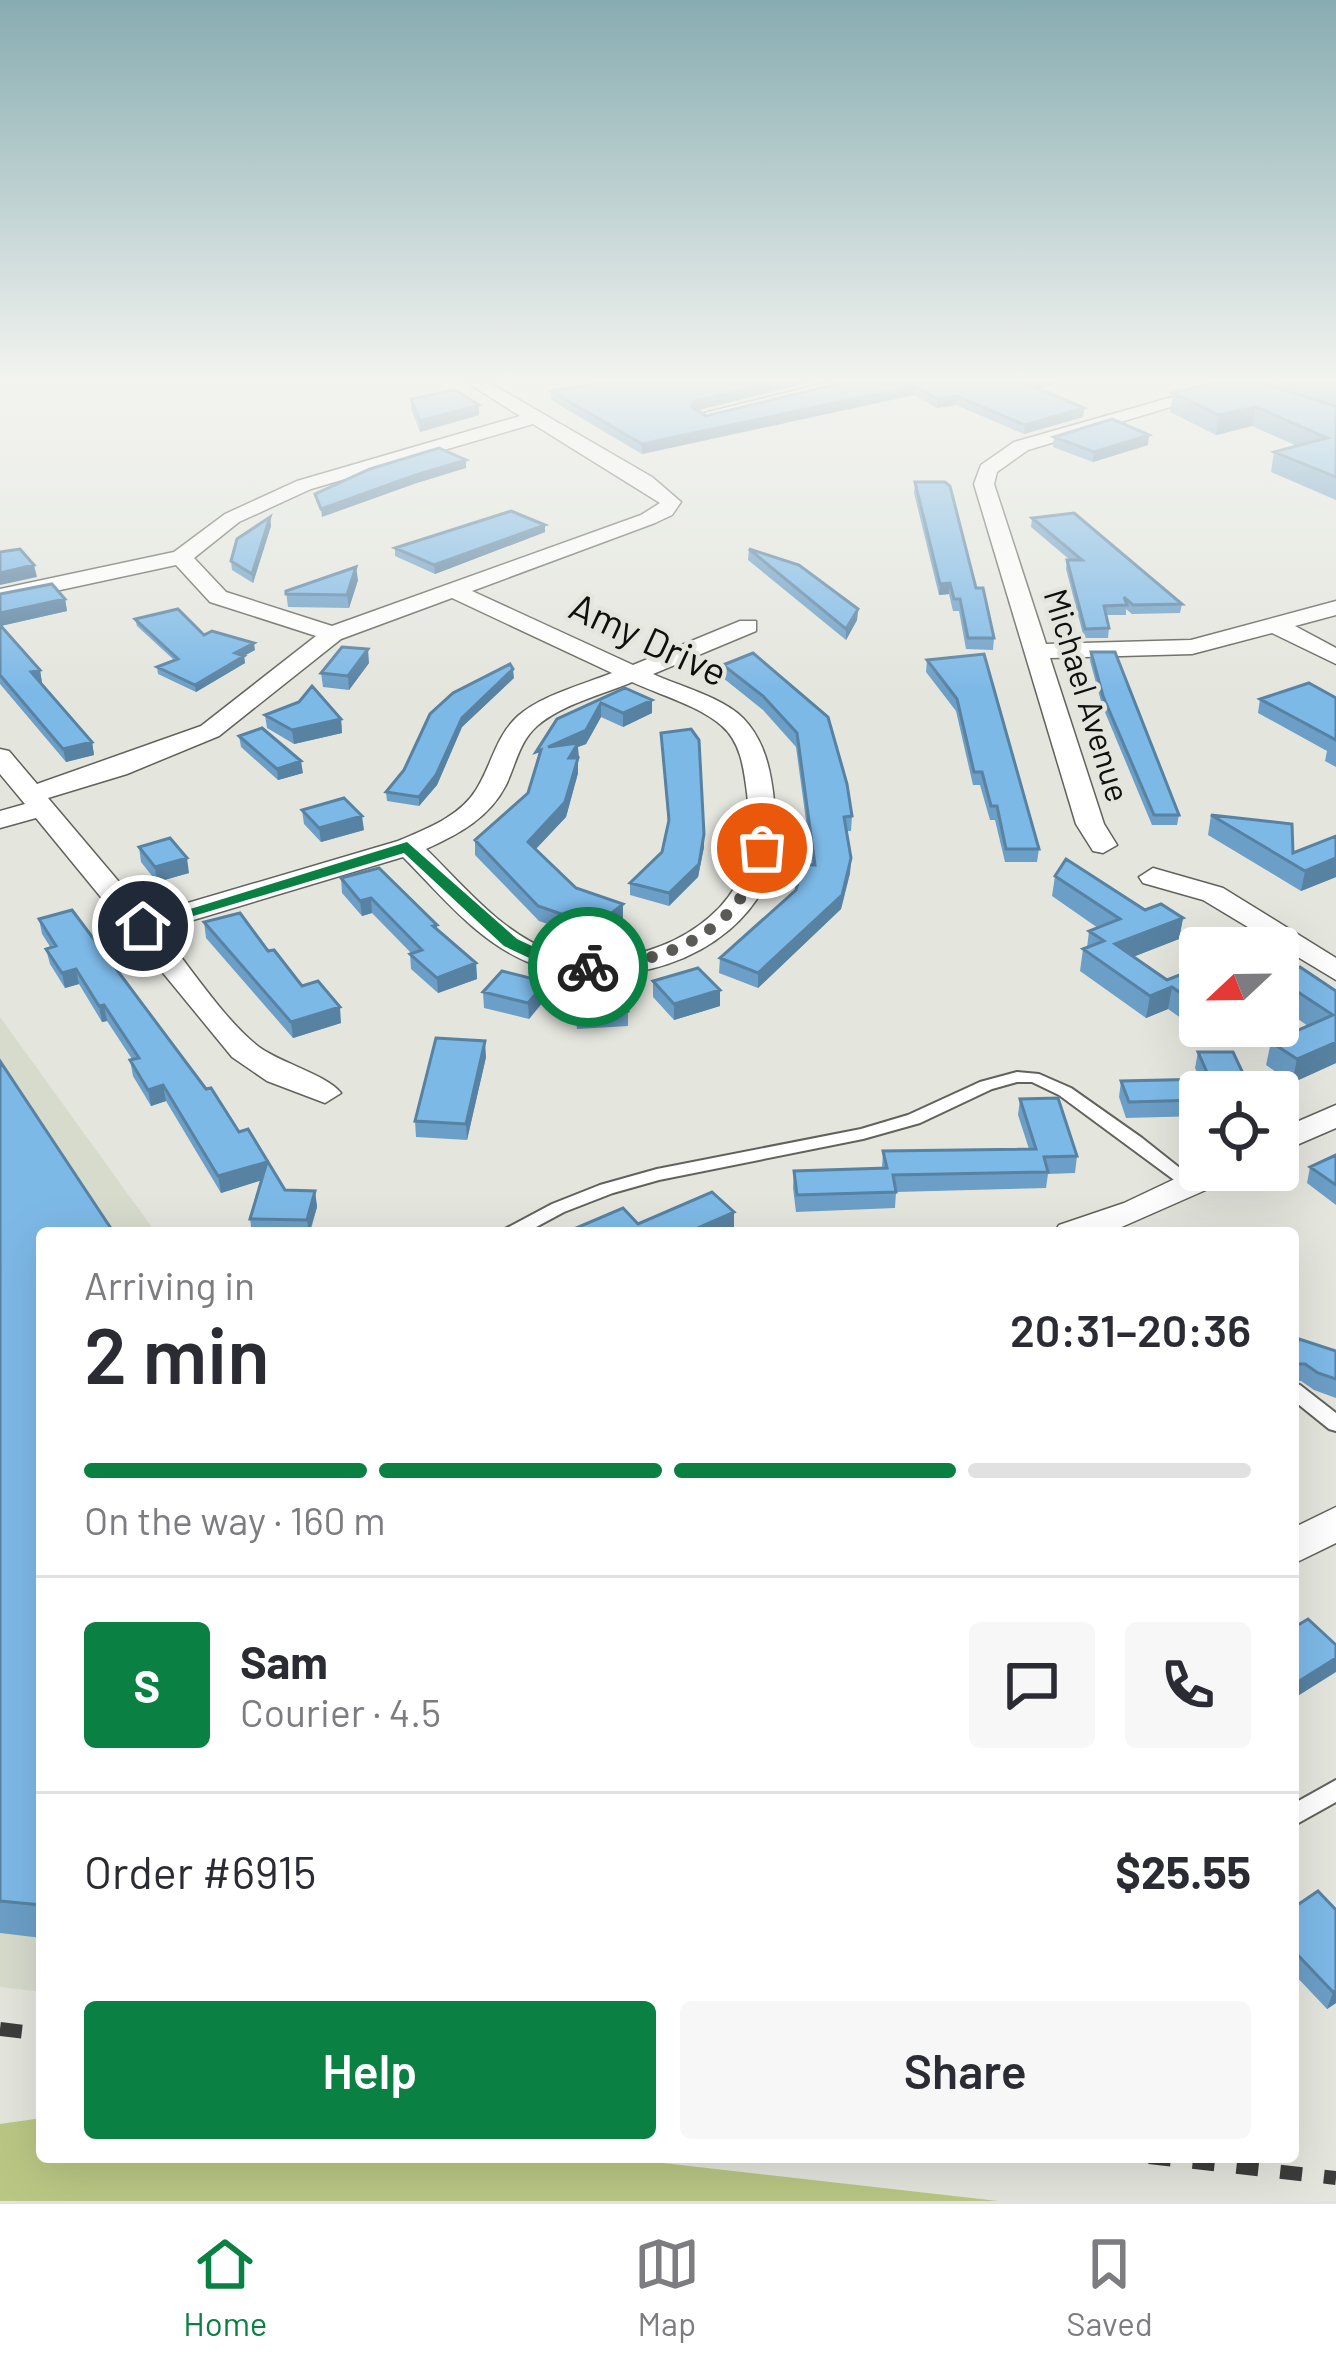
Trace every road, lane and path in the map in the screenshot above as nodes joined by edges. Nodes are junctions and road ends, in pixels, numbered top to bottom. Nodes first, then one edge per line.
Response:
1 (302, 486) edge
2 (651, 486) edge
3 (985, 486) edge
4 (181, 557) junction
5 (456, 592) junction
6 (0, 596) edge
7 (1336, 608) edge
8 (1275, 625) junction
9 (748, 626) dead end
10 (333, 634) junction
11 (1034, 651) junction
12 (1336, 657) edge
13 (634, 672) junction
14 (0, 757) edge
15 (36, 802) junction
16 (0, 820) edge
17 (1103, 845) dead end
18 (407, 847) junction
19 (1153, 877) dead end
20 (143, 926) junction
21 (1336, 971) edge
22 (325, 1093) dead end
23 (1336, 1115) edge
24 (1299, 1133) edge
25 (1179, 1161) edge
26 (1179, 1190) edge
27 (520, 1227) edge
28 (1097, 1227) edge
29 (1299, 1395) edge
30 (1336, 1424) edge
31 (1336, 1790) edge
32 (1299, 1812) edge

1 - 4 street
2 - 5 street
3 - 11 street, Michael Avenue
4 - 6 street
4 - 10 street
5 - 10 street
5 - 13 street, Amy Drive
7 - 8 street
8 - 11 street
8 - 12 street
9 - 13 street
10 - 15 street
11 - 17 street, Michael Avenue
13 - 18 street
13 - 18 street, Amy Drive
14 - 15 street
15 - 16 street
15 - 20 street
18 - 20 street
19 - 21 street
20 - 22 street
23 - 24 street
25 - 27 lane
26 - 28 street
29 - 30 lane
31 - 32 lane

